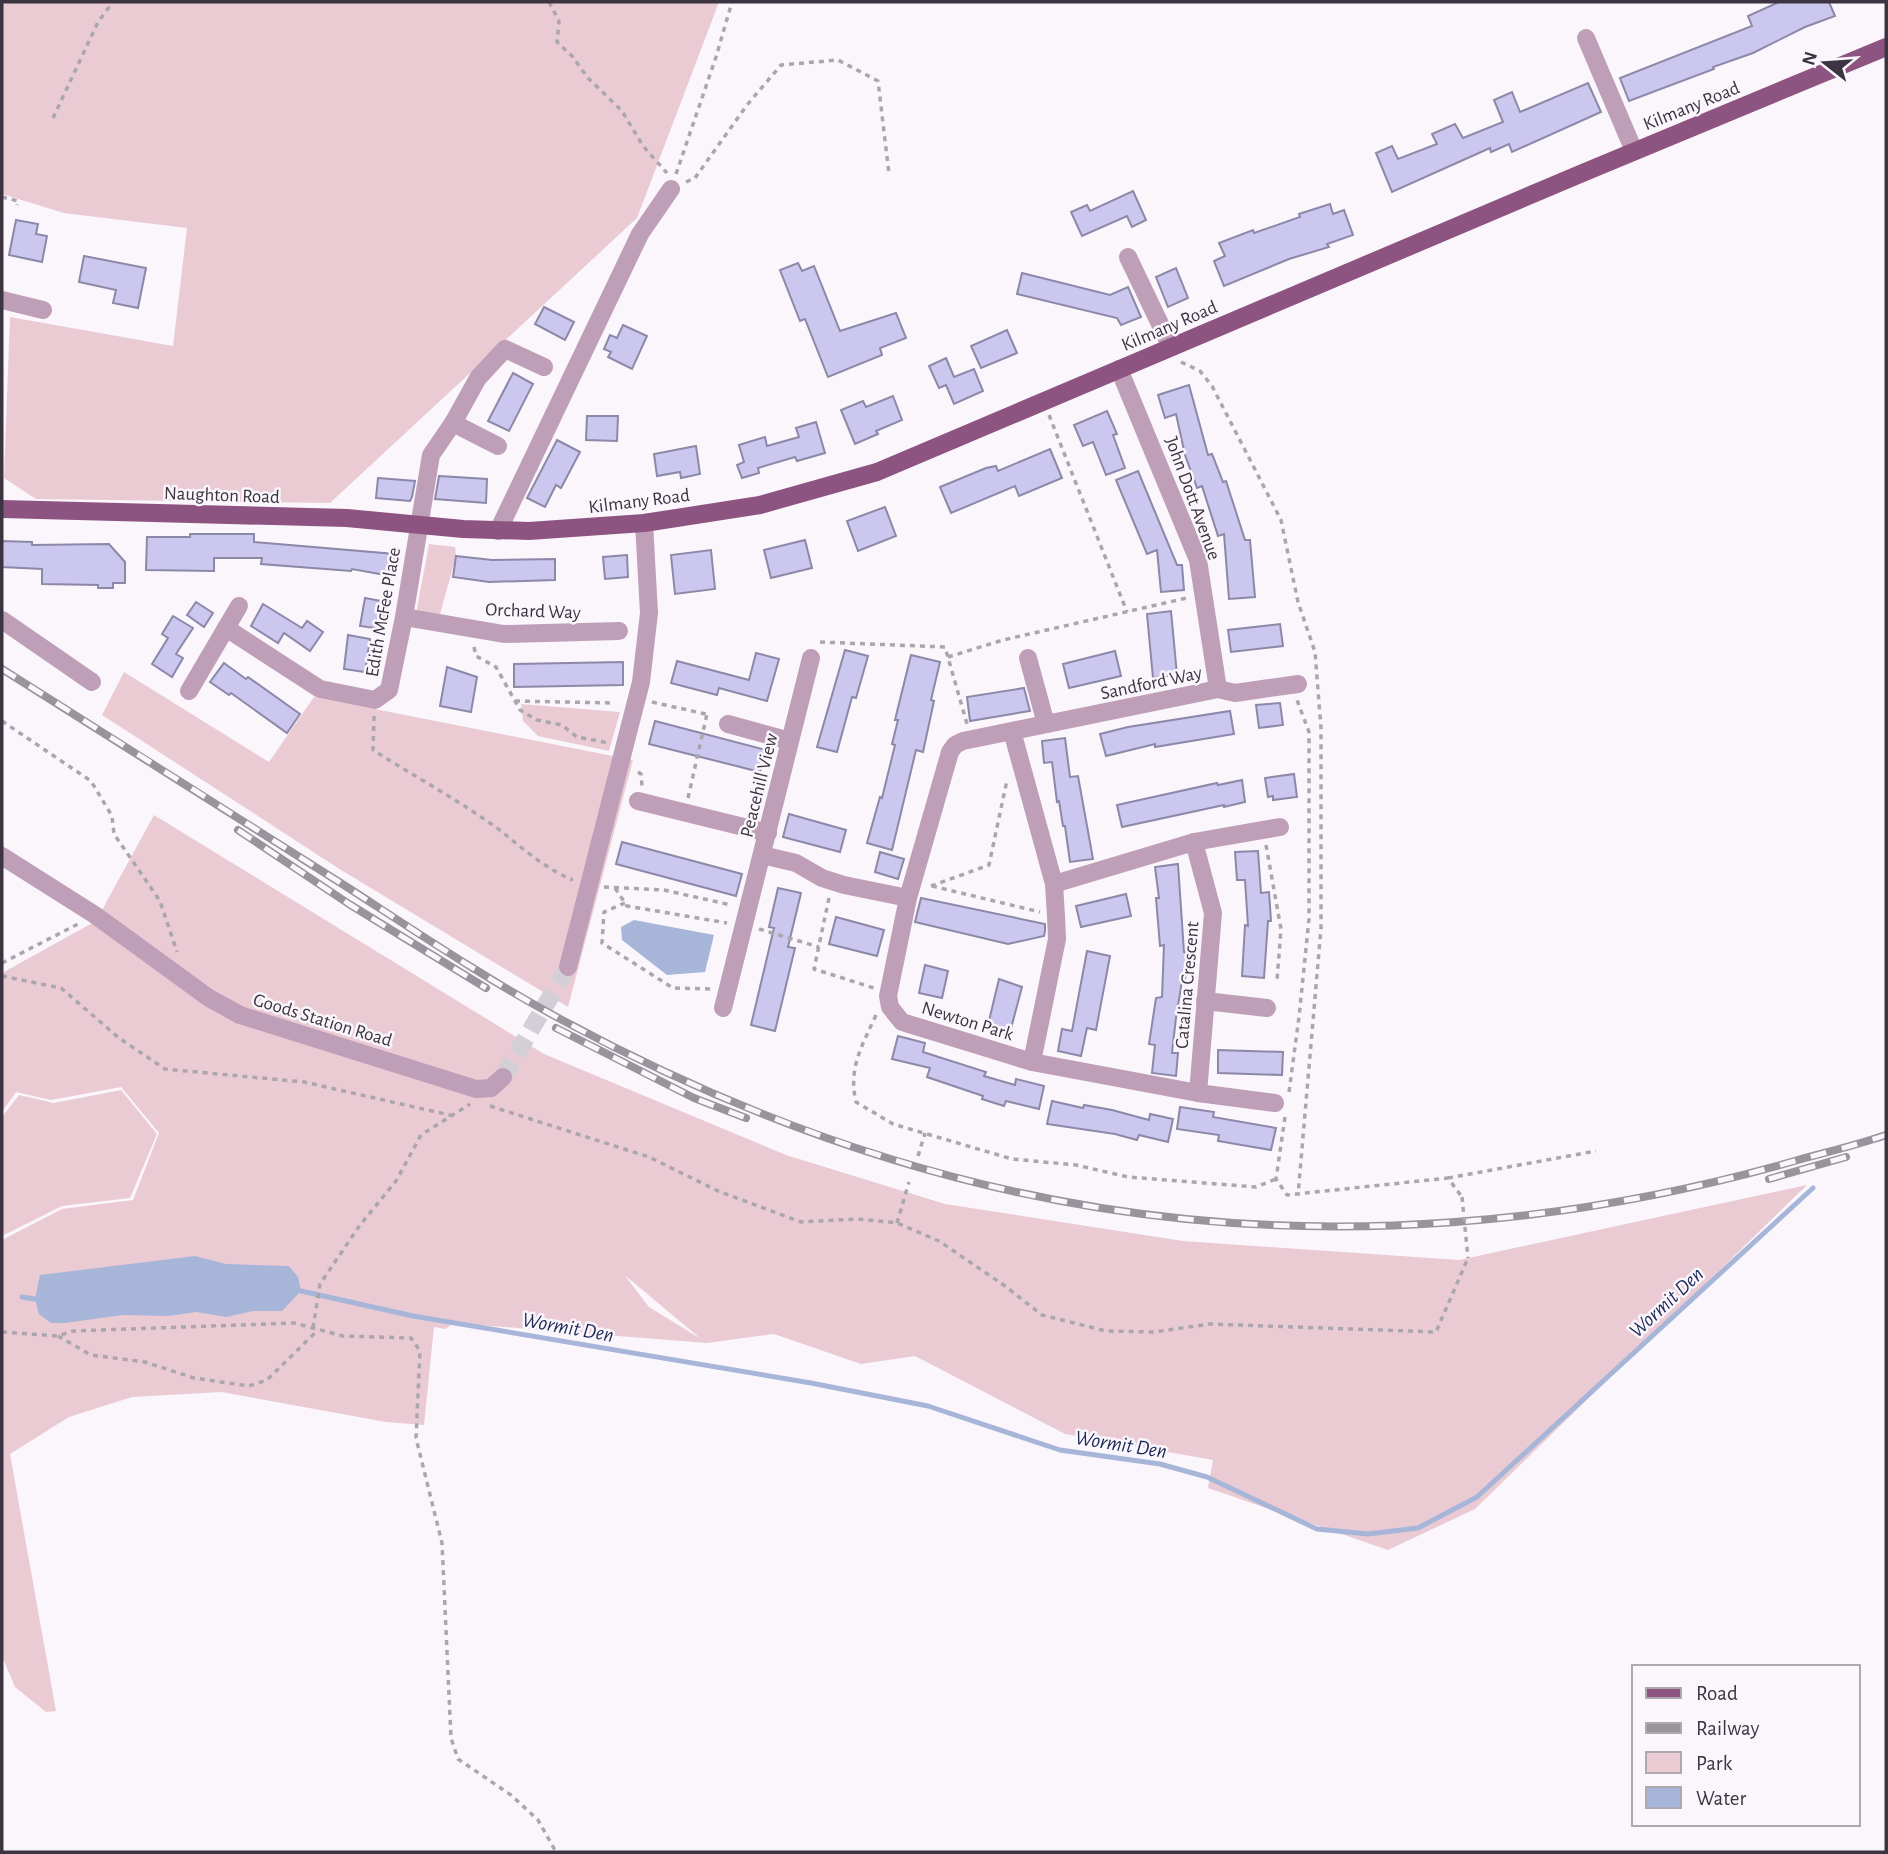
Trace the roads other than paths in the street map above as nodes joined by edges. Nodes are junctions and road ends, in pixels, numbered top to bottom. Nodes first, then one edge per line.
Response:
1 (1586, 38) dead end
2 (1886, 47) edge
3 (1634, 151) junction
4 (671, 189) road end
5 (1128, 257) dead end
6 (2, 300) edge
7 (43, 310) dead end
8 (1165, 349) junction
9 (544, 367) dead end
10 (1119, 369) junction
11 (453, 423) junction
12 (498, 446) dead end
13 (2, 509) edge
14 (644, 523) junction
15 (420, 524) junction
16 (440, 526) joint
17 (498, 531) junction
18 (239, 606) dead end
19 (404, 617) junction
20 (2, 620) edge
21 (226, 628) junction
22 (620, 632) dead end
23 (811, 658) road end
24 (1028, 658) dead end
25 (92, 681) dead end
26 (1295, 685) road end
27 (1218, 690) junction
28 (189, 691) dead end
29 (729, 724) road end
30 (1046, 724) junction
31 (1012, 731) junction
32 (790, 741) junction
33 (638, 801) dead end
34 (1272, 828) road end
35 (768, 833) junction
36 (1194, 842) junction
37 (762, 855) junction
38 (2, 856) edge
39 (1054, 884) junction
40 (910, 890) junction
41 (568, 967) tunnel mouth
42 (1205, 1001) junction
43 (723, 1008) dead end
44 (1267, 1008) dead end
45 (1032, 1062) junction
46 (494, 1090) road end
47 (1198, 1093) junction
48 (1283, 1107) road end

1 - 3 street
2 - 3 main road, Kilmany Road
3 - 8 main road, Kilmany Road
4 - 17 street
5 - 8 street
6 - 7 street
8 - 10 main road, Kilmany Road
9 - 11 street, Edith McFee Place
10 - 14 main road, Kilmany Road
10 - 27 street, John Dott Avenue
11 - 12 street
11 - 15 street, Edith McFee Place
13 - 15 main road, Naughton Road
14 - 17 main road, Kilmany Road
14 - 41 street
15 - 16 main road, Naughton Road
15 - 19 street, Edith McFee Place
16 - 17 main road, Kilmany Road
18 - 21 street
19 - 21 street, Edith McFee Place
19 - 22 street, Orchard Way
20 - 25 street
21 - 28 street
23 - 32 street, Peacehill View
24 - 30 street
26 - 27 street, Sandford Way
27 - 30 street, Sandford Way
29 - 32 street
30 - 31 street, Sandford Way
31 - 39 street, Newton Park
31 - 40 street
32 - 35 street, Peacehill View
33 - 35 street
34 - 36 street
35 - 37 street, Peacehill View
36 - 39 street
36 - 42 street, Catalina Crescent
37 - 40 street, Peacehill View
37 - 43 street
38 - 46 street, Goods Station Road
39 - 45 street, Newton Park
40 - 45 street, Newton Park
42 - 44 street
42 - 47 street, Catalina Crescent
45 - 47 street
47 - 48 street

